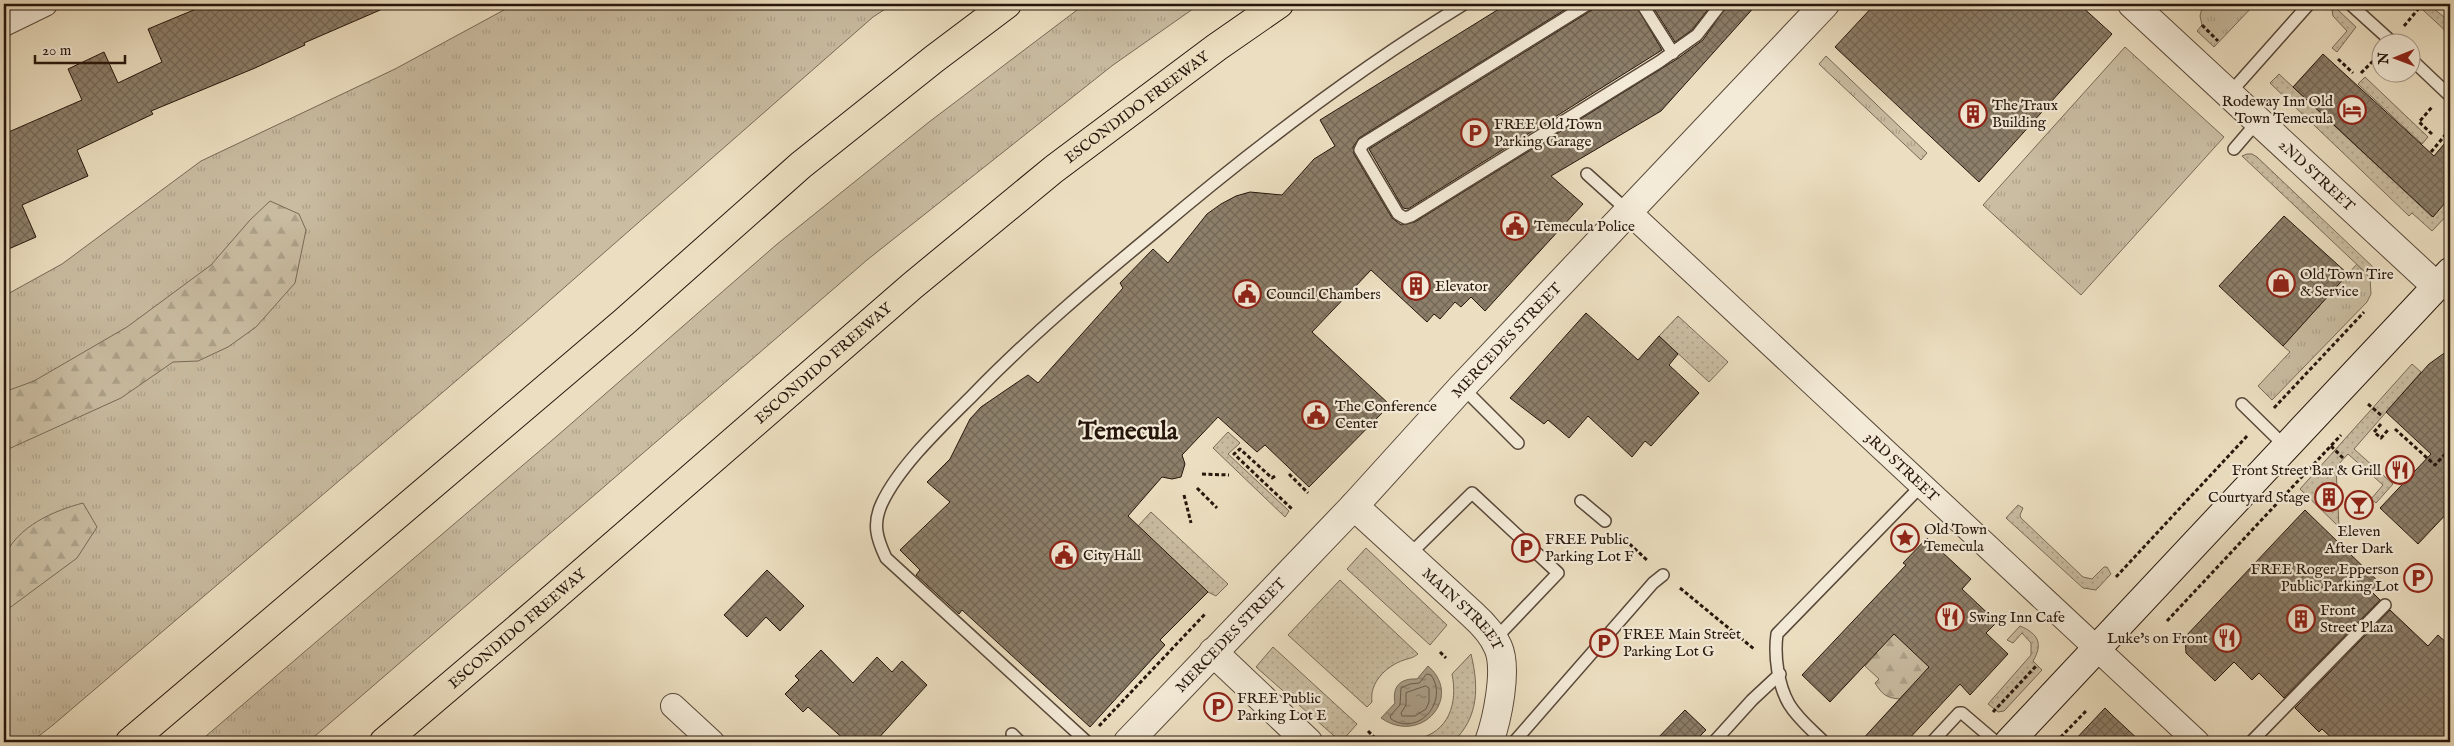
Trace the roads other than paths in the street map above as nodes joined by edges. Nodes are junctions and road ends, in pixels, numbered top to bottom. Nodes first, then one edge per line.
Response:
1 (45, 4) edge
2 (1008, 4) edge
3 (1279, 4) edge
4 (1464, 4) edge
5 (1588, 4) edge
6 (1642, 4) edge
7 (1721, 4) edge
8 (1825, 4) edge
9 (2132, 4) edge
10 (2309, 4) edge
11 (2350, 4) edge
12 (4, 24) edge
13 (2381, 32) edge
14 (1672, 53) junction
15 (2422, 69) edge
16 (2229, 94) junction
17 (2450, 96) edge
18 (2258, 121) junction
19 (2234, 148) dead end
20 (1588, 174) dead end
21 (1630, 212) junction
22 (2443, 279) edge
23 (1462, 387) junction
24 (2242, 404) dead end
25 (1518, 443) dead end
26 (2286, 447) junction
27 (1922, 485) junction
28 (1581, 501) dead end
29 (1354, 506) junction
30 (1604, 522) road end
31 (1409, 555) junction
32 (1663, 575) road end
33 (2385, 605) dead end
34 (1494, 640) junction
35 (2096, 648) junction
36 (1213, 652) junction
37 (1780, 674) junction
38 (673, 706) dead end
39 (1131, 741) edge
40 (130, 742) edge
41 (384, 742) edge
42 (712, 742) edge
43 (1086, 742) edge
44 (1308, 742) edge
45 (1489, 742) edge
46 (1514, 742) edge
47 (1714, 742) edge
48 (1824, 742) edge
49 (1932, 742) edge
50 (1996, 742) edge
51 (2009, 742) edge
52 (2197, 742) edge
53 (2252, 742) edge

1 - 12 street
2 - 40 highway
3 - 41 highway, ESCONDIDO FREEWAY
4 - 43 lane
5 - 14 lane
6 - 14 lane
7 - 14 lane
8 - 21 street, MERCEDES STREET
9 - 16 street, 2ND STREET
10 - 16 lane
11 - 13 lane
15 - 17 lane
16 - 18 street, 2ND STREET
18 - 19 lane
18 - 22 street, 2ND STREET
20 - 21 lane
21 - 23 street, MERCEDES STREET
21 - 27 street, 3RD STREET
22 - 26 street
23 - 25 lane
23 - 29 street, MERCEDES STREET
24 - 26 lane
26 - 35 street
27 - 35 street, 3RD STREET
27 - 37 lane
28 - 30 lane
29 - 31 street, MAIN STREET
29 - 36 street, MERCEDES STREET
31 - 34 street, MAIN STREET
31 - 34 lane
32 - 46 lane
33 - 53 lane
34 - 45 street, MAIN STREET
35 - 51 street
35 - 52 street, 3RD STREET
36 - 39 street, MERCEDES STREET
36 - 44 street
37 - 47 lane
37 - 48 lane
38 - 42 street
49 - 50 lane

